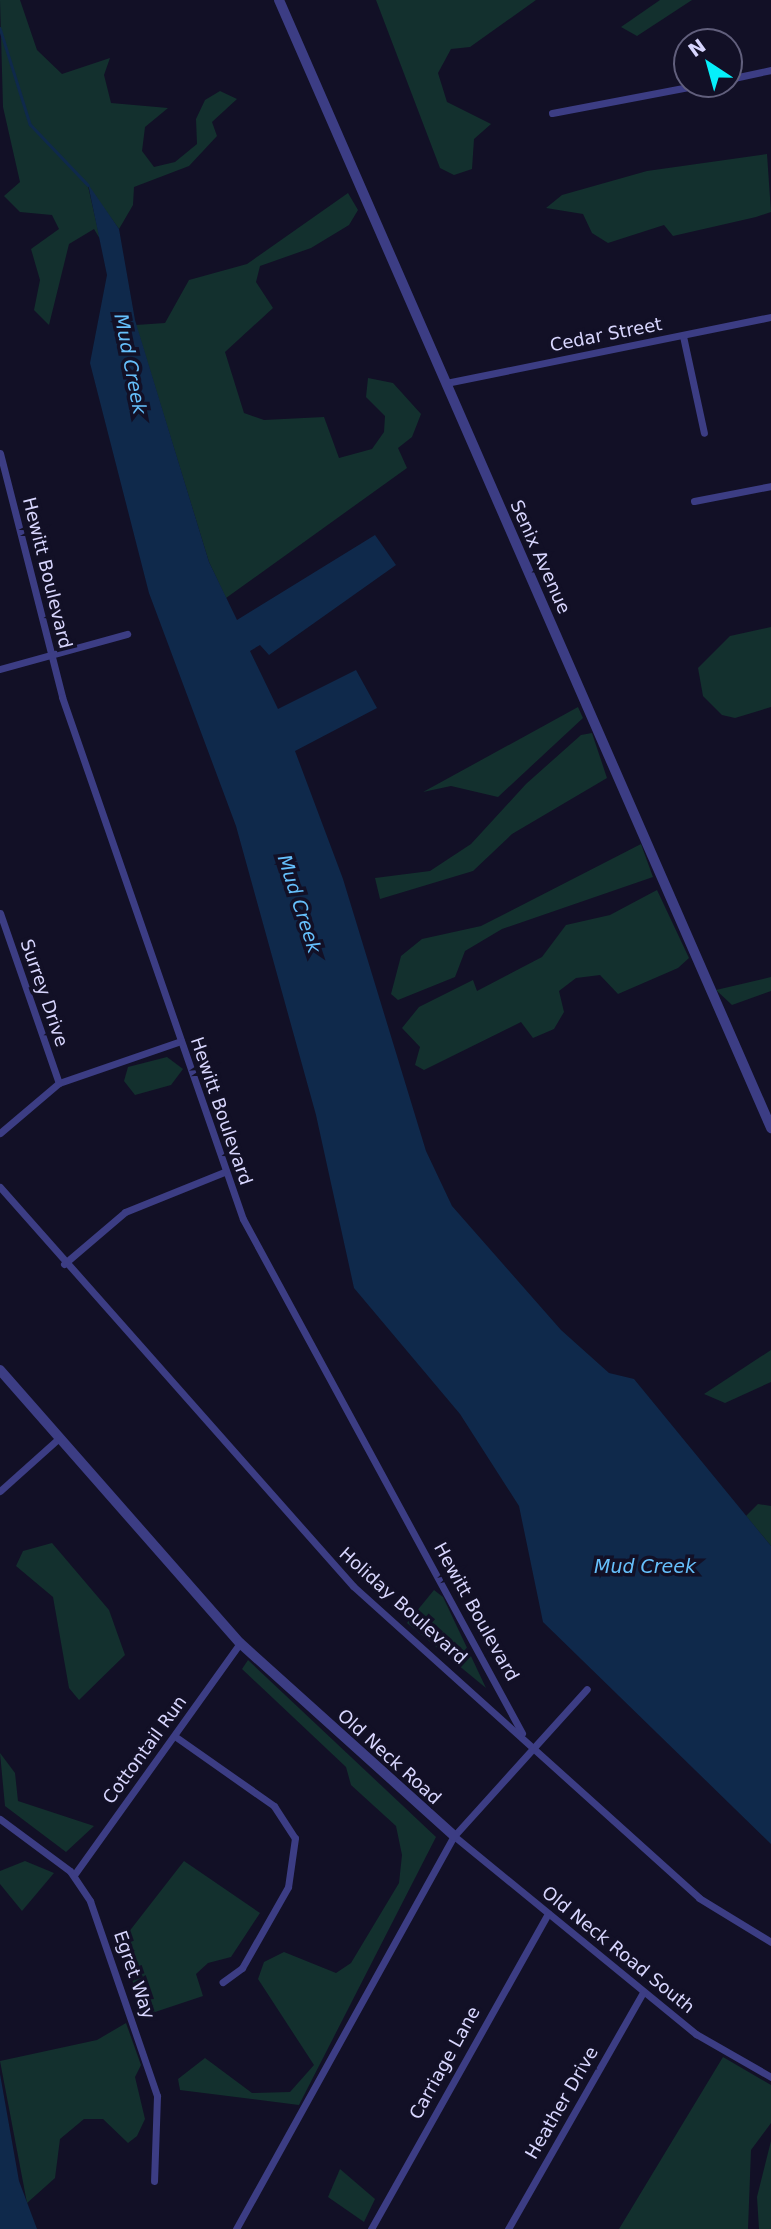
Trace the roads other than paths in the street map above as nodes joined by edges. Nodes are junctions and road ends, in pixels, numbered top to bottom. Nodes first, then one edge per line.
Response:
1 (279, 0) edge
2 (771, 70) edge
3 (743, 76) edge
4 (673, 90) edge
5 (552, 113) dead end
6 (771, 317) edge
7 (683, 336) junction
8 (446, 383) junction
9 (704, 433) dead end
10 (0, 453) edge
11 (771, 486) edge
12 (694, 500) dead end
13 (127, 634) dead end
14 (51, 655) junction
15 (0, 668) edge
16 (0, 913) edge
17 (181, 1041) junction
18 (59, 1083) junction
19 (771, 1128) edge
20 (0, 1133) edge
21 (224, 1172) junction
22 (0, 1187) edge
23 (64, 1264) junction
24 (0, 1370) edge
25 (59, 1438) junction
26 (0, 1490) edge
27 (240, 1643) junction
28 (587, 1689) dead end
29 (522, 1733) junction
30 (176, 1737) junction
31 (533, 1745) junction
32 (0, 1819) edge
33 (454, 1836) junction
34 (74, 1875) junction
35 (548, 1913) junction
36 (771, 1941) edge
37 (223, 1982) dead end
38 (643, 1992) junction
39 (771, 2077) edge
40 (154, 2181) dead end
41 (236, 2229) edge
42 (370, 2229) edge
43 (508, 2229) edge

1 - 8 street, Senix Avenue
2 - 3 street
4 - 5 street
6 - 7 street, Cedar Street
7 - 8 street, Cedar Street
7 - 9 street
8 - 19 street, Senix Avenue
10 - 14 street, Hewitt Boulevard
11 - 12 street
13 - 14 street
14 - 15 street
14 - 17 street, Hewitt Boulevard
16 - 18 street, Surrey Drive
17 - 18 street
17 - 21 street, Hewitt Boulevard
18 - 20 street
21 - 23 street
21 - 29 street, Hewitt Boulevard
22 - 23 street, Holiday Boulevard
23 - 29 street, Holiday Boulevard
24 - 25 street, Old Neck Road
25 - 26 street
25 - 27 street, Old Neck Road
27 - 30 street, Cottontail Run
27 - 33 street, Old Neck Road
28 - 31 street
29 - 31 street, Holiday Boulevard
30 - 34 street, Cottontail Run
30 - 37 street
31 - 33 street
31 - 36 street, Holiday Boulevard
32 - 34 street, Egret Way
33 - 35 street, Old Neck Road South
33 - 41 street
34 - 40 street, Egret Way
35 - 38 street, Old Neck Road South
35 - 42 street, Carriage Lane
38 - 39 street, Old Neck Road South
38 - 43 street, Heather Drive

